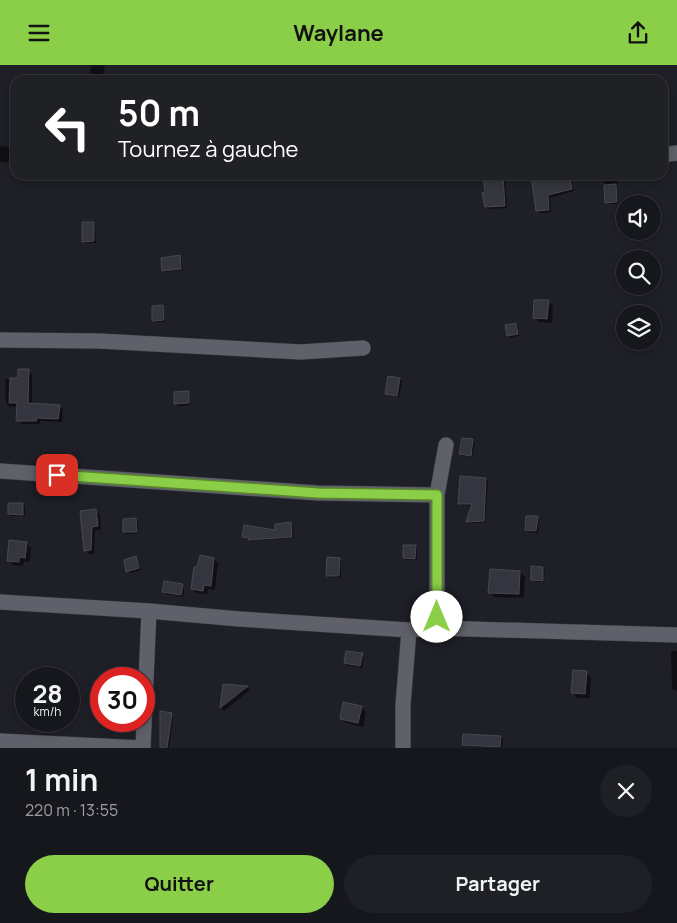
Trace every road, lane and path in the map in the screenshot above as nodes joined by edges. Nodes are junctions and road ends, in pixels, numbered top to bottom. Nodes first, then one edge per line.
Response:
1 (0, 340) edge
2 (363, 348) dead end
3 (446, 445) dead end
4 (0, 471) edge
5 (437, 495) junction
6 (0, 603) edge
7 (149, 611) junction
8 (437, 628) junction
9 (408, 629) junction
10 (677, 635) edge
11 (0, 741) edge
12 (143, 748) edge
13 (403, 748) edge

1 - 2 street
3 - 5 street
4 - 5 street
5 - 8 street
6 - 7 street
7 - 9 street
7 - 12 street
8 - 9 street
8 - 10 street
9 - 13 street
11 - 12 street

